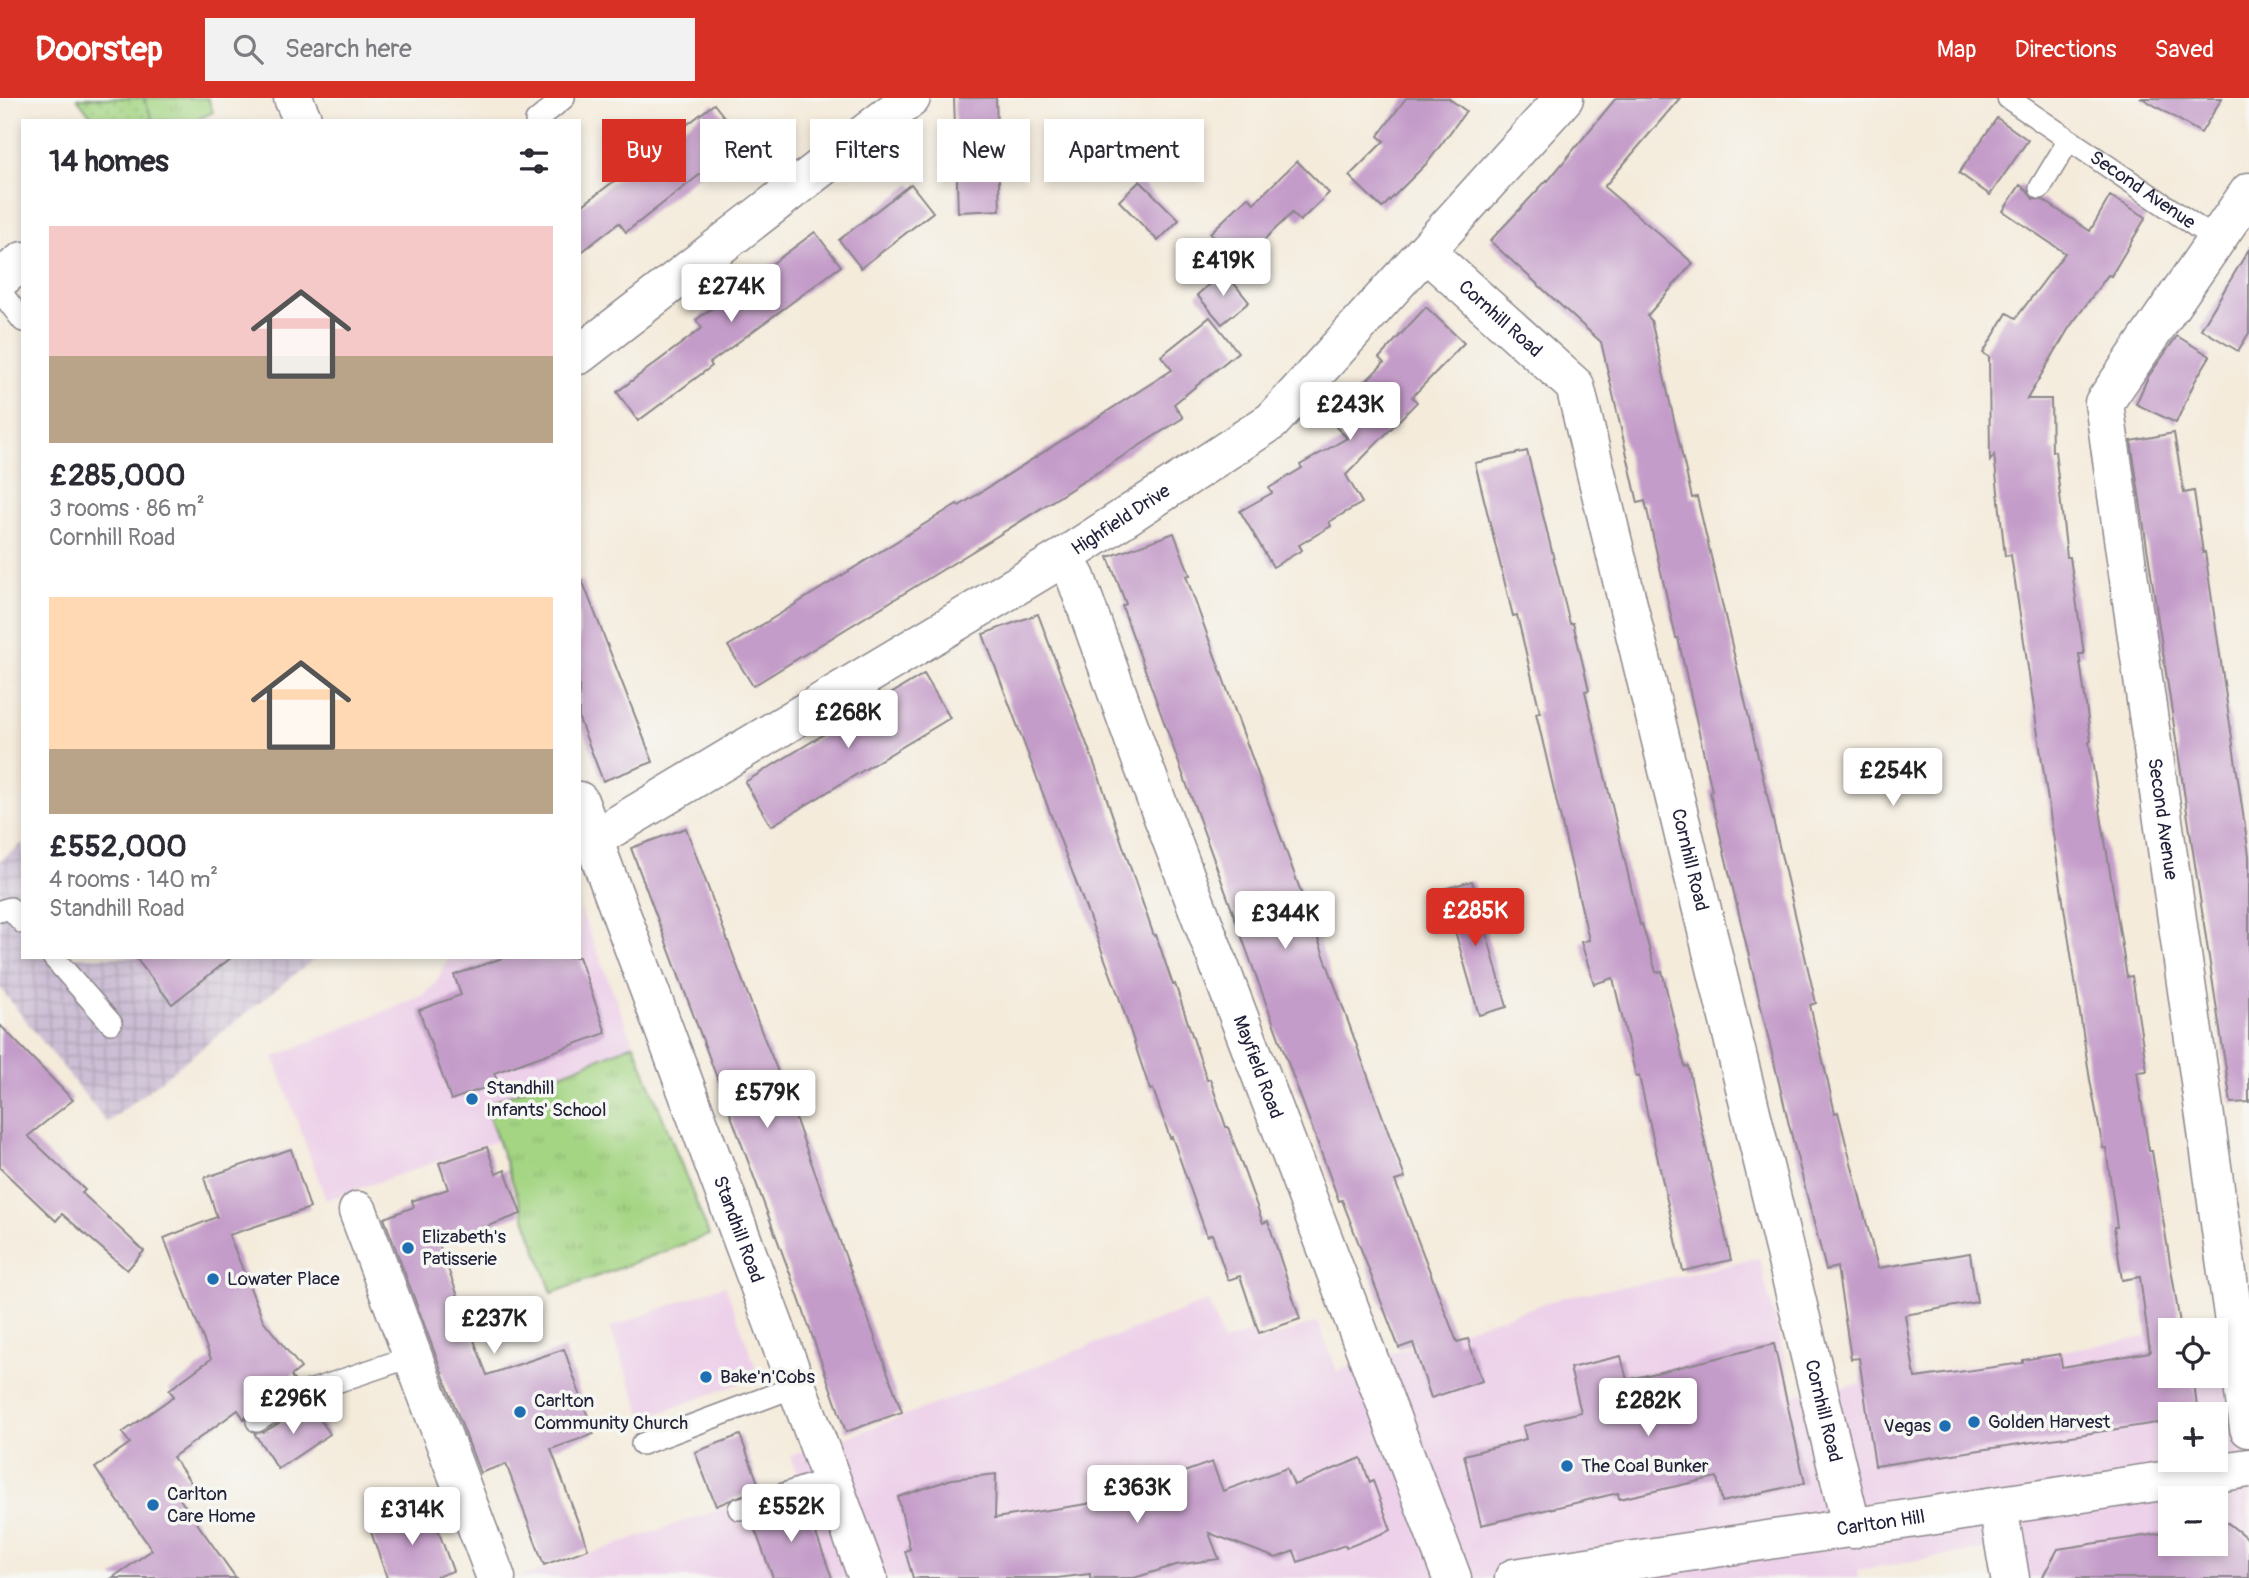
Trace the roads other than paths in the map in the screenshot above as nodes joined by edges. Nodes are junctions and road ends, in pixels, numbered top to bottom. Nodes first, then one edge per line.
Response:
1 (293, 98) edge
2 (564, 98) edge
3 (911, 98) edge
4 (1564, 98) edge
5 (2007, 98) edge
6 (302, 119) edge
7 (538, 119) edge
8 (2069, 140) junction
9 (2040, 188) dead end
10 (2249, 192) edge
11 (2216, 240) junction
12 (1426, 252) junction
13 (21, 263) edge
14 (0, 279) edge
15 (0, 291) edge
16 (21, 318) edge
17 (581, 353) edge
18 (1064, 557) junction
19 (581, 806) edge
20 (594, 839) junction
21 (0, 911) edge
22 (21, 921) edge
23 (55, 959) edge
24 (111, 1023) dead end
25 (358, 1212) dead end
26 (413, 1356) junction
27 (797, 1386) junction
28 (257, 1421) dead end
29 (2249, 1428) edge
30 (642, 1444) dead end
31 (2249, 1468) edge
32 (832, 1478) junction
33 (1998, 1506) junction
34 (739, 1509) dead end
35 (1853, 1529) junction
36 (1530, 1577) edge
37 (496, 1578) edge
38 (868, 1578) edge
39 (1452, 1578) edge
40 (2010, 1578) edge

1 - 6 street
2 - 7 lane
3 - 17 street
4 - 12 street, Highfield Drive
5 - 8 lane, Second Avenue
8 - 9 lane, Second Avenue
8 - 11 lane, Second Avenue
10 - 11 street, Second Avenue
11 - 29 street, Second Avenue
12 - 18 street, Highfield Drive
12 - 35 street, Cornhill Road
13 - 14 street
15 - 16 lane
18 - 20 street, Highfield Drive
18 - 39 street, Mayfield Road
19 - 20 street, Standhill Road
20 - 27 street, Standhill Road
21 - 22 lane
23 - 24 lane
25 - 26 street
26 - 28 lane
26 - 37 street
27 - 30 lane
27 - 32 street, Standhill Road
31 - 33 street, Carlton Hill
32 - 34 lane
32 - 38 street, Standhill Road
33 - 35 street, Carlton Hill
33 - 40 street
35 - 36 street, Carlton Hill

